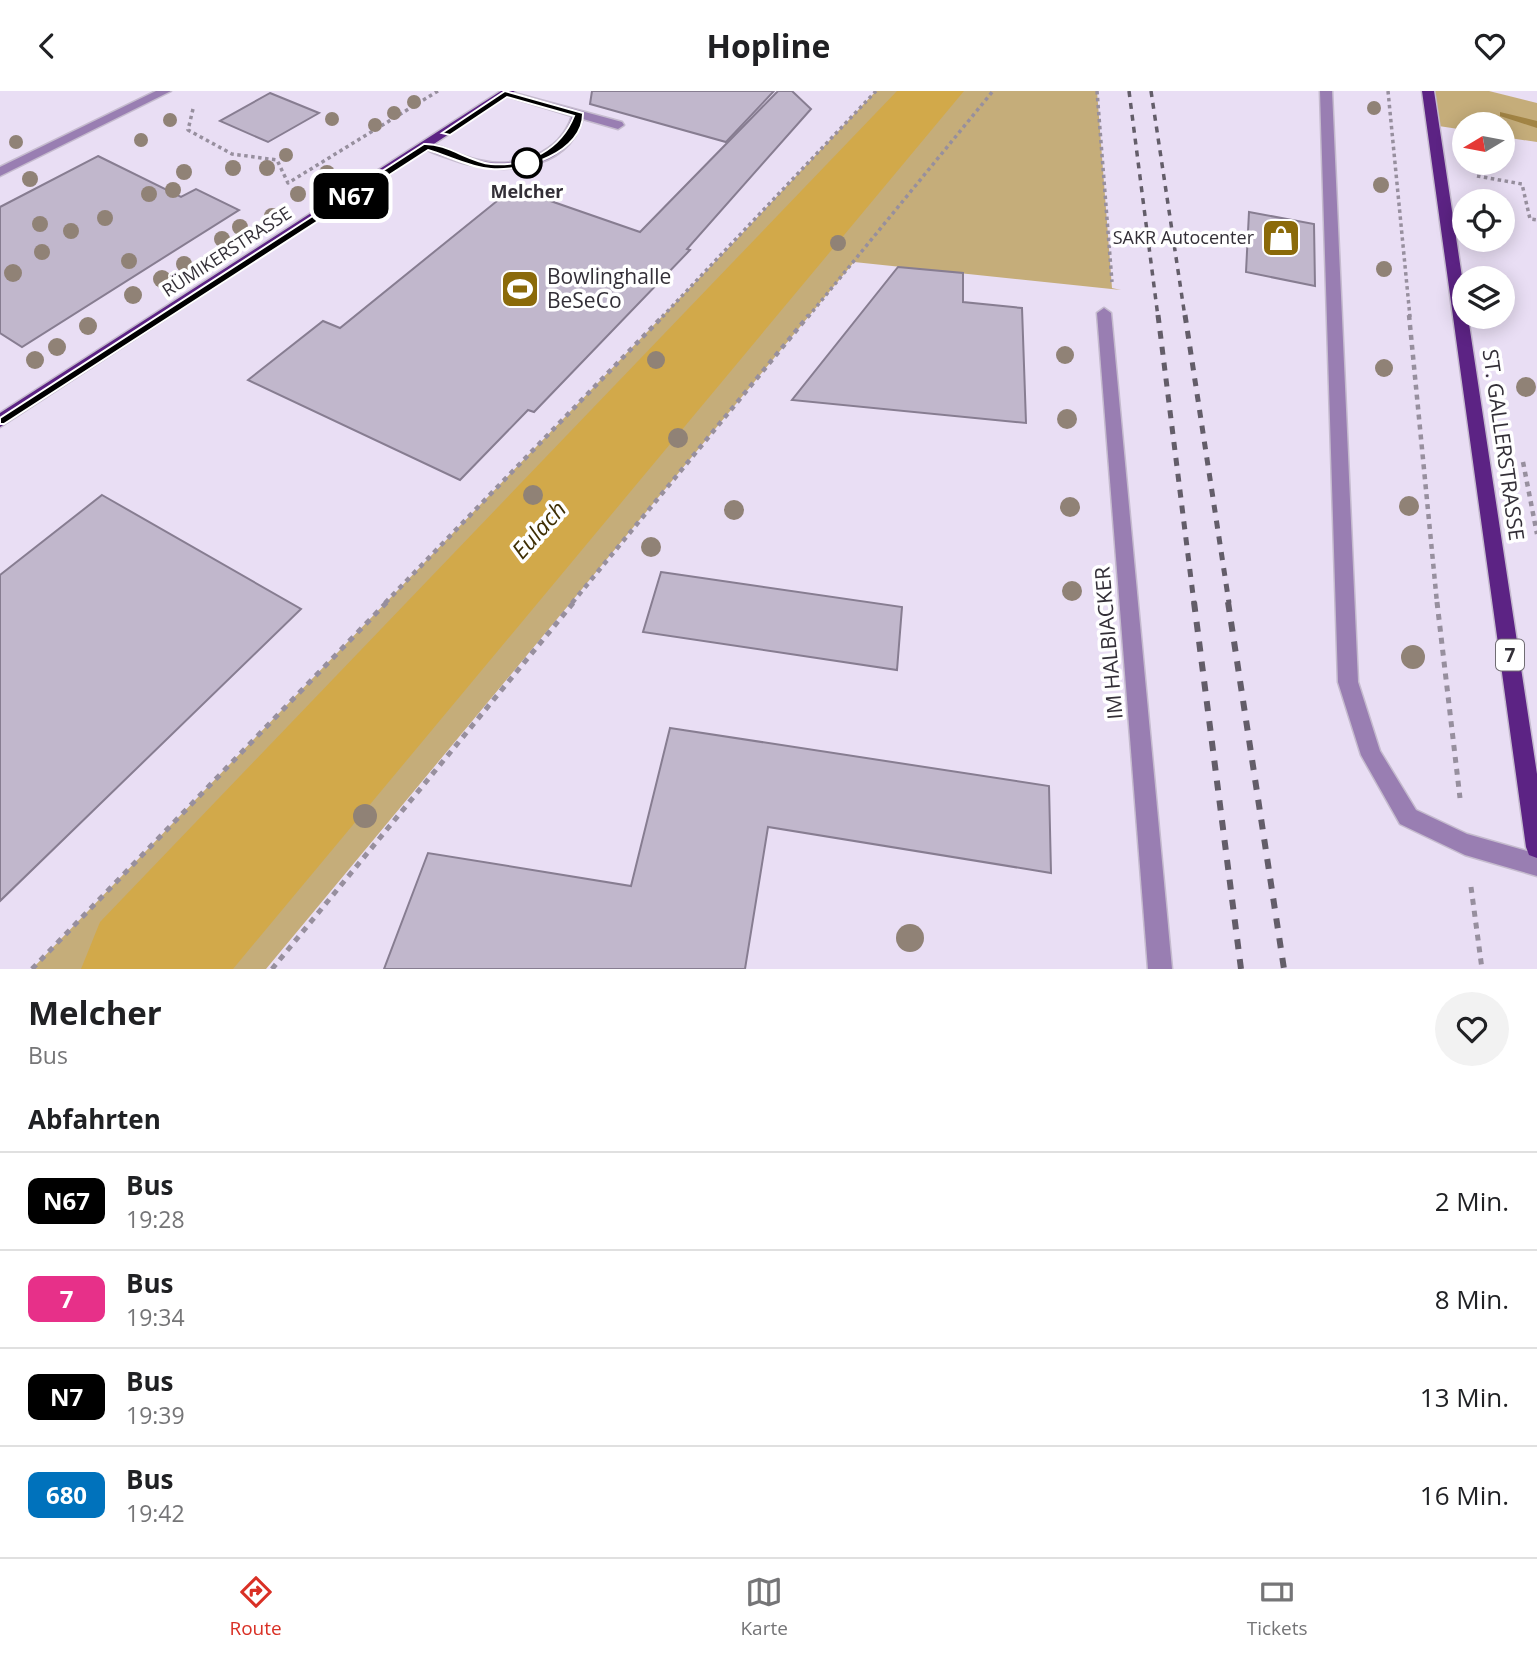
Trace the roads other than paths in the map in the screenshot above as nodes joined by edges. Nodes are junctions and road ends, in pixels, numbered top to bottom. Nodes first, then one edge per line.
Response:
1 (165, 91) edge
2 (1326, 91) edge
3 (1428, 91) edge
4 (507, 92) edge
5 (579, 114) junction
6 (618, 125) dead end
7 (427, 146) junction
8 (0, 172) edge
9 (1104, 313) road end
10 (0, 421) edge
11 (1537, 847) edge
12 (1537, 865) edge
13 (1160, 969) edge

1 - 8 street
2 - 12 street
3 - 11 main road, ST. GALLERSTRASSE / 7
4 - 5 street
4 - 7 main road, RÜMIKERSTRASSE
5 - 6 street
5 - 7 street
7 - 10 main road, RÜMIKERSTRASSE
9 - 13 street, IM HALBIACKER

